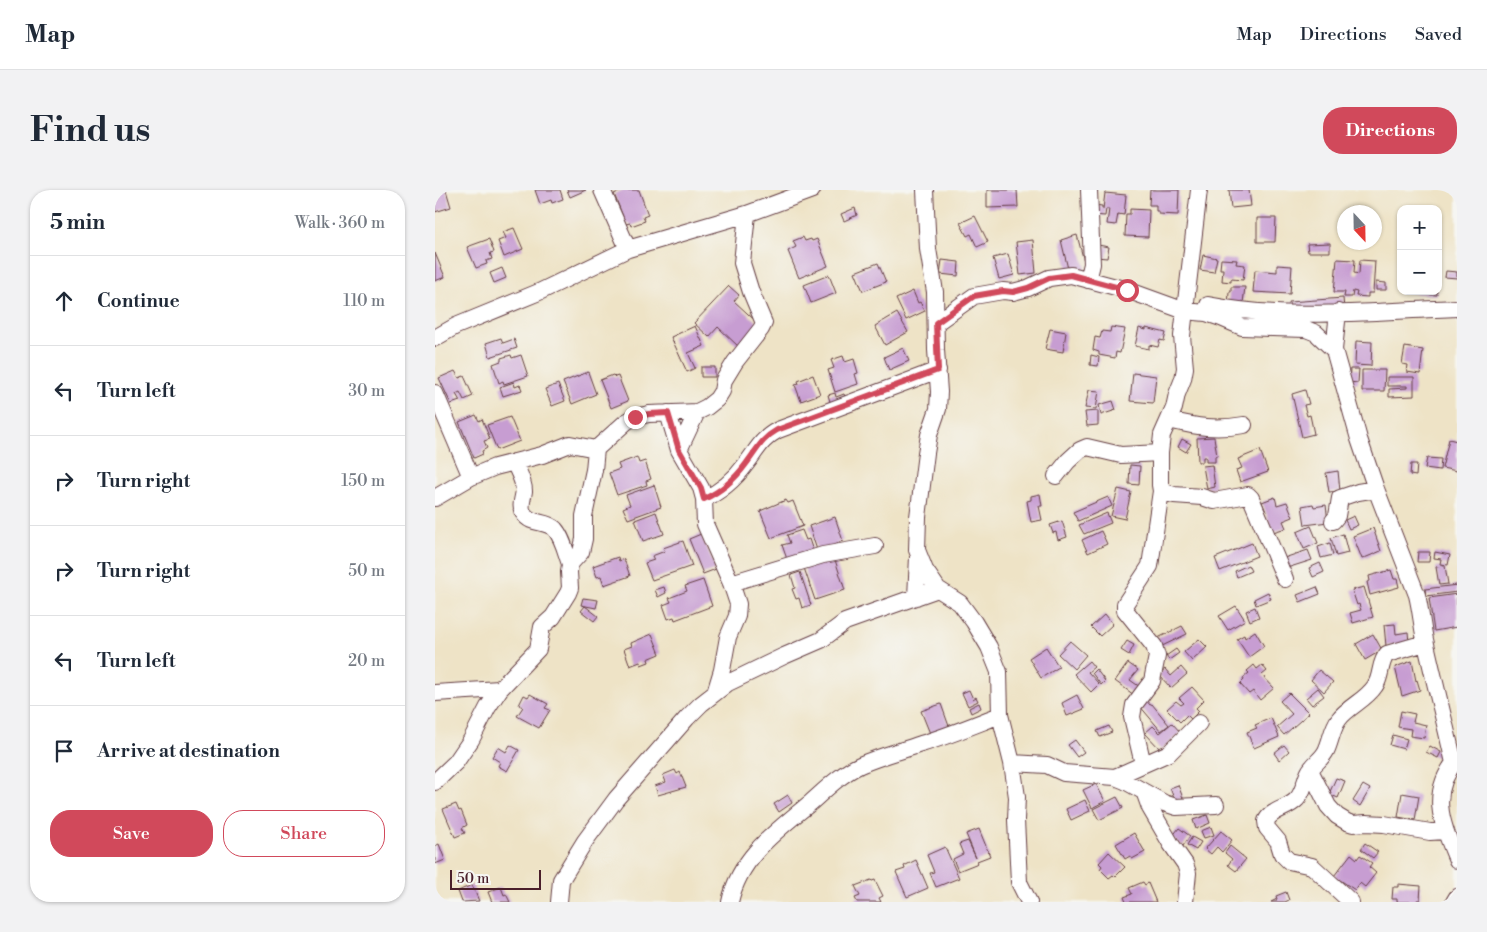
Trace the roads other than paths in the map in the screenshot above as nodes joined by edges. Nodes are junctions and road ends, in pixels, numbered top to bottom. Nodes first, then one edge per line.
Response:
1 (602, 190) edge
2 (812, 190) edge
3 (925, 190) edge
4 (1089, 190) edge
5 (1199, 190) edge
6 (747, 214) junction
7 (628, 249) junction
8 (1088, 280) junction
9 (1185, 306) junction
10 (1457, 308) edge
11 (1338, 312) junction
12 (936, 323) junction
13 (435, 338) edge
14 (1334, 350) junction
15 (938, 370) junction
16 (435, 393) edge
17 (697, 412) junction
18 (668, 413) junction
19 (1169, 420) junction
20 (1244, 425) dead end
21 (596, 449) junction
22 (679, 450) junction
23 (1160, 453) junction
24 (514, 462) junction
25 (1056, 476) dead end
26 (471, 477) junction
27 (1376, 489) junction
28 (1161, 491) junction
29 (435, 498) edge
30 (704, 499) junction
31 (1333, 521) dead end
32 (875, 546) dead end
33 (918, 557) junction
34 (571, 564) junction
35 (1285, 580) dead end
36 (731, 584) junction
37 (938, 589) junction
38 (917, 597) junction
39 (1425, 643) junction
40 (723, 660) junction
41 (743, 675) junction
42 (500, 689) junction
43 (476, 692) junction
44 (435, 693) edge
45 (715, 693) junction
46 (488, 707) junction
47 (1000, 716) junction
48 (1199, 723) dead end
49 (1455, 761) edge
50 (1012, 763) junction
51 (1143, 764) junction
52 (1310, 770) junction
53 (1115, 777) junction
54 (435, 782) edge
55 (1145, 794) junction
56 (1216, 806) dead end
57 (1445, 831) junction
58 (1457, 860) edge
59 (1457, 897) edge
60 (559, 902) edge
61 (730, 902) edge
62 (1029, 902) edge
63 (1185, 902) edge
64 (1351, 902) edge
65 (1454, 902) edge

1 - 7 street
2 - 6 street
3 - 12 street
4 - 8 street
5 - 9 street
6 - 7 street
6 - 17 street
7 - 13 street
8 - 9 street
8 - 12 street
9 - 11 street
9 - 14 street
9 - 19 street
10 - 11 street
11 - 14 street
12 - 15 street
14 - 27 street
15 - 30 street
15 - 33 street
16 - 26 street
17 - 18 street
17 - 22 street
18 - 21 street
18 - 22 street
19 - 20 street
19 - 23 street
21 - 24 street
21 - 34 street
22 - 30 street
23 - 25 street
23 - 28 street
24 - 26 street
24 - 34 street
26 - 29 street
27 - 31 street
27 - 39 street
28 - 35 street
28 - 51 street
30 - 36 street
32 - 36 street
33 - 37 street
33 - 38 street
34 - 42 street
36 - 40 street
37 - 38 street
37 - 47 street
38 - 41 street
39 - 49 street
39 - 52 street
40 - 41 street
40 - 45 street
41 - 45 street
42 - 43 street
42 - 46 street
43 - 44 street
43 - 46 street
45 - 60 street
46 - 54 street
47 - 50 street
47 - 61 street
48 - 51 street
49 - 57 street
50 - 53 street
50 - 62 street
51 - 53 street
52 - 57 street
52 - 64 street
53 - 55 street
55 - 56 street
55 - 63 street
57 - 58 street
59 - 65 street

